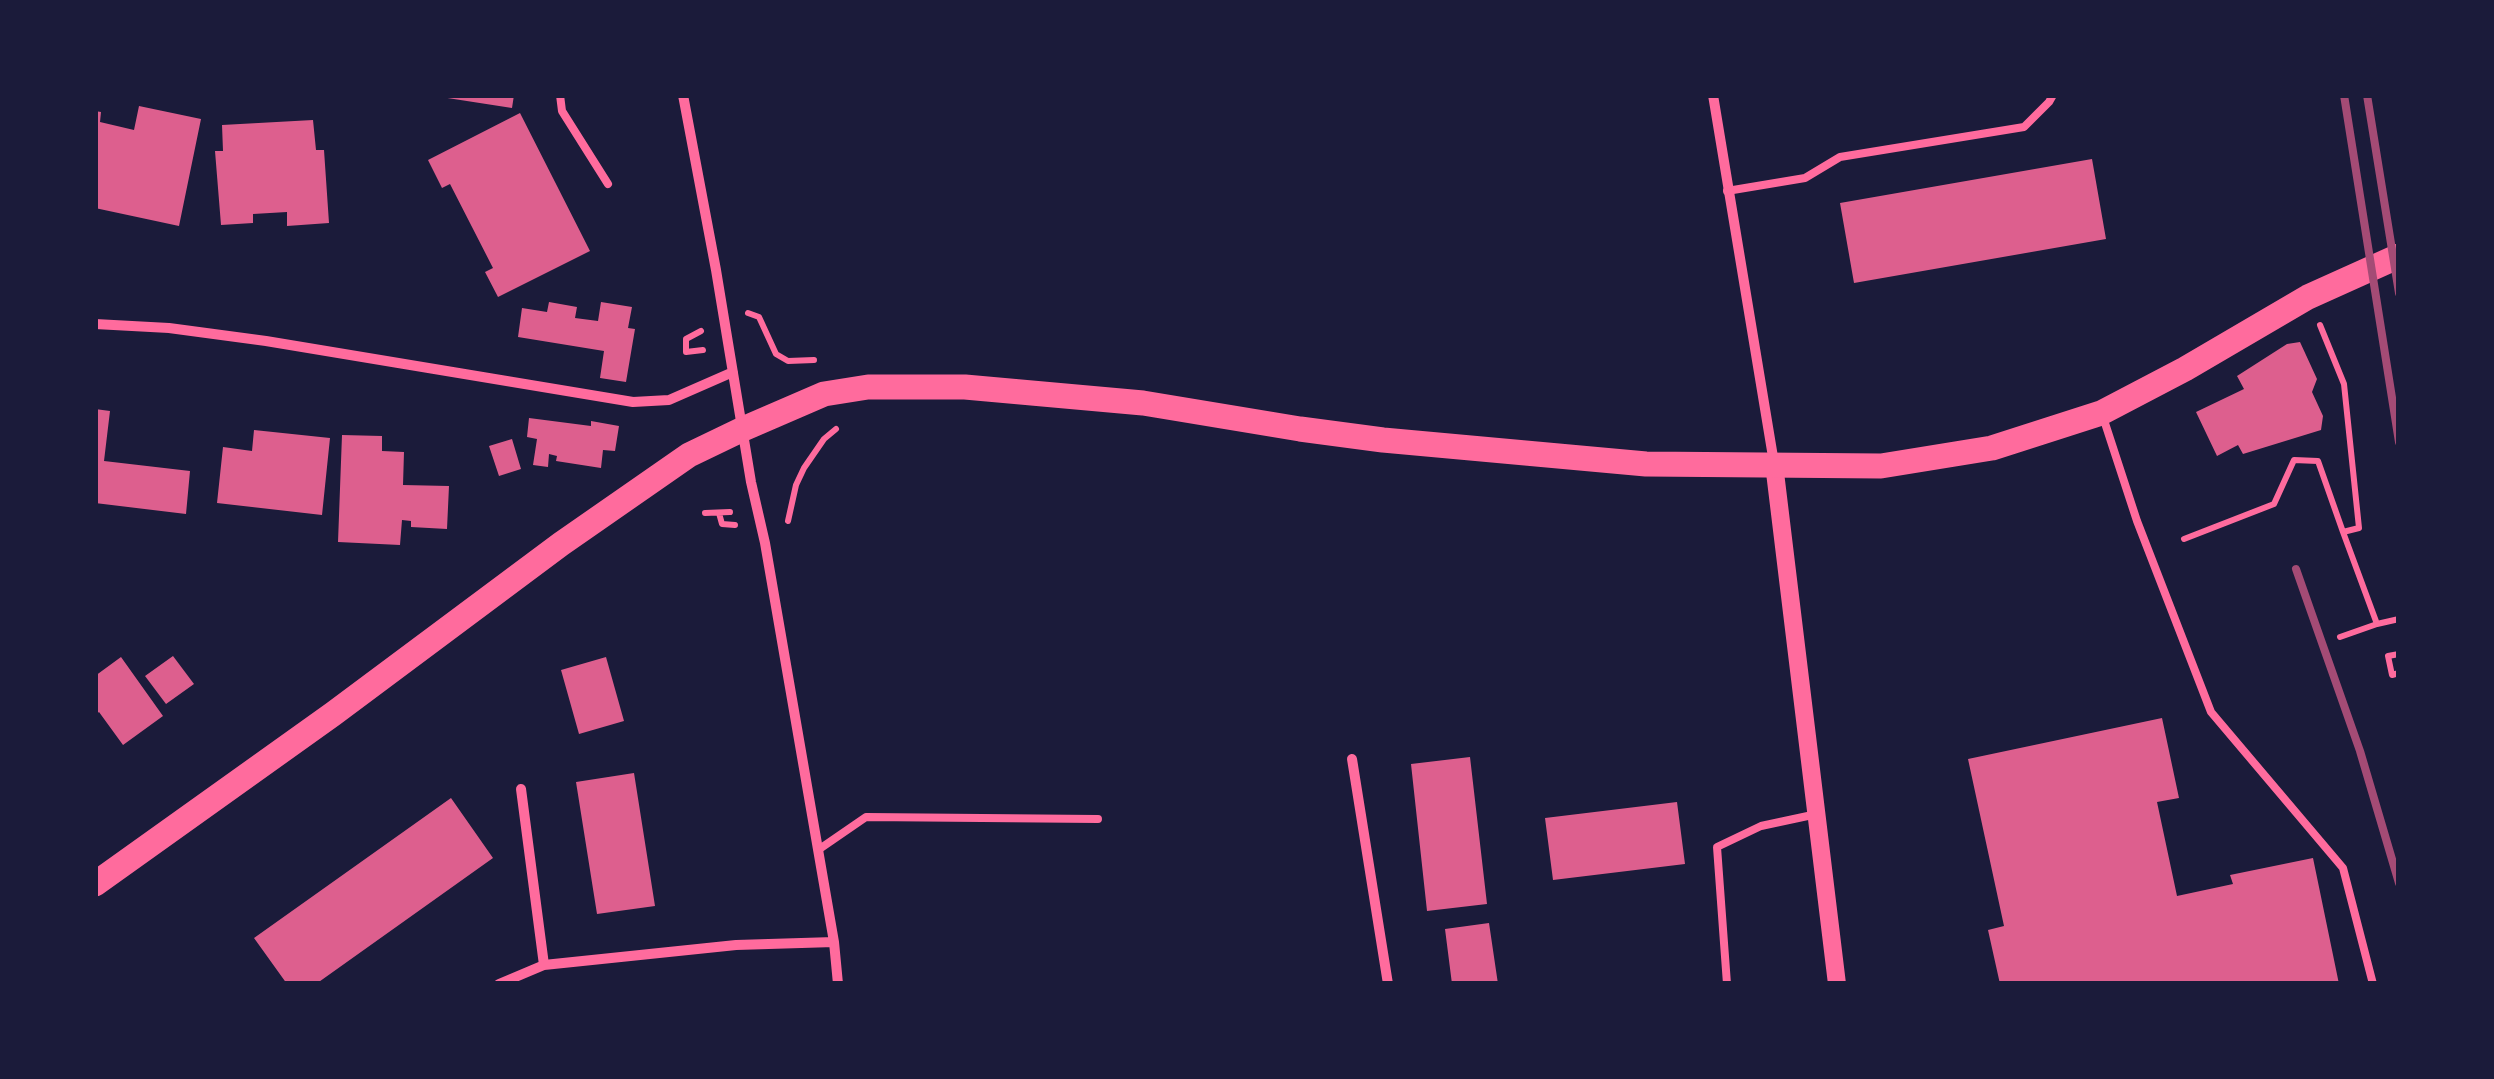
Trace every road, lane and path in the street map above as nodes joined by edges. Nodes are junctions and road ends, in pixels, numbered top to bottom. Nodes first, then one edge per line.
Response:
1 (560, 95) edge
2 (683, 95) edge
3 (1713, 95) edge
4 (2053, 95) edge
5 (608, 184) dead end
6 (1728, 191) junction
7 (2399, 256) edge
8 (2313, 308) junction
9 (746, 312) dead end
10 (95, 324) edge
11 (696, 334) dead end
12 (770, 340) junction
13 (755, 341) dead end
14 (700, 350) dead end
15 (785, 359) dead end
16 (733, 372) junction
17 (2101, 413) junction
18 (743, 429) junction
19 (836, 429) dead end
20 (1774, 464) junction
21 (796, 485) junction
22 (784, 490) dead end
23 (730, 512) dead end
24 (705, 513) dead end
25 (719, 513) junction
26 (789, 520) dead end
27 (731, 525) dead end
28 (2343, 532) junction
29 (2184, 539) dead end
30 (2399, 620) edge
31 (2377, 624) junction
32 (2340, 637) dead end
33 (2399, 654) edge
34 (2399, 673) edge
35 (1352, 759) dead end
36 (521, 789) dead end
37 (1816, 814) junction
38 (1098, 819) dead end
39 (818, 850) junction
40 (95, 884) edge
41 (834, 942) junction
42 (544, 965) junction
43 (500, 984) edge
44 (838, 984) edge
45 (1388, 984) edge
46 (1727, 984) edge
47 (1837, 984) edge
48 (2373, 984) edge

1 - 5 lane
2 - 16 street
3 - 6 street
4 - 6 lane
6 - 20 street
7 - 8 main road
8 - 17 main road
8 - 28 path
9 - 12 path
10 - 16 street
11 - 14 path
12 - 13 path
12 - 15 path
16 - 18 street
17 - 20 main road
17 - 48 lane
18 - 20 main road
18 - 39 street
18 - 40 main road
19 - 21 path
20 - 37 street
21 - 22 path
21 - 26 path
23 - 25 path
24 - 25 path
25 - 27 path
28 - 29 path
28 - 31 path
30 - 31 path
31 - 32 path
33 - 34 path
35 - 45 street
36 - 42 street
37 - 46 lane
37 - 47 street
38 - 39 lane
39 - 41 street
41 - 42 street
41 - 44 street
42 - 43 street

